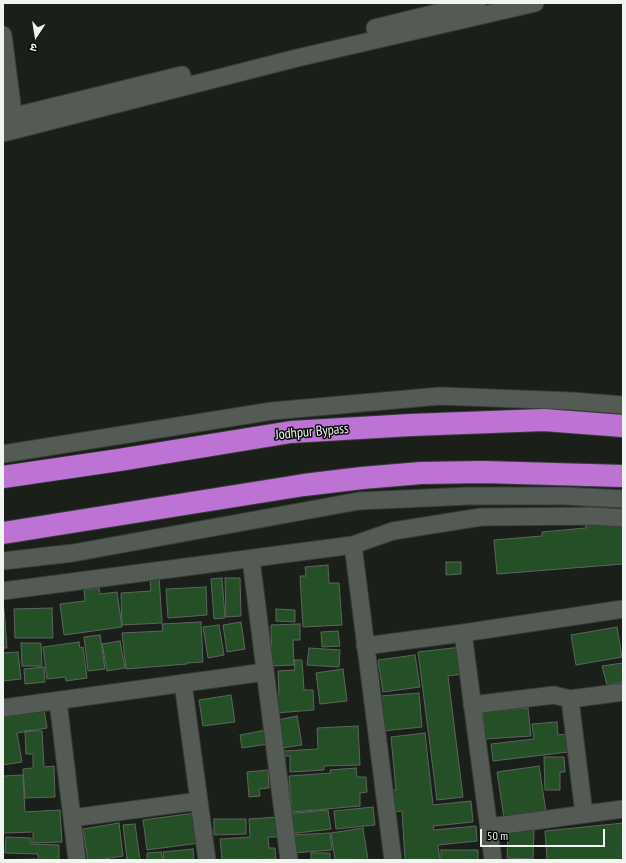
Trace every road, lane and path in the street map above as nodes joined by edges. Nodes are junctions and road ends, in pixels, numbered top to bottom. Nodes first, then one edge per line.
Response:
1 (477, 3) edge
2 (535, 3) edge
3 (3, 35) edge
4 (9, 125) edge
5 (623, 405) edge
6 (623, 426) edge
7 (3, 454) edge
8 (623, 476) edge
9 (3, 477) edge
10 (623, 499) edge
11 (623, 518) edge
12 (3, 533) edge
13 (352, 545) junction
14 (251, 559) junction
15 (3, 561) edge
16 (3, 591) edge
17 (623, 609) edge
18 (462, 633) junction
19 (365, 646) junction
20 (265, 672) junction
21 (183, 683) junction
22 (623, 692) edge
23 (570, 699) junction
24 (58, 701) junction
25 (472, 705) junction
26 (3, 708) edge
27 (199, 801) junction
28 (623, 809) edge
29 (584, 814) junction
30 (72, 818) junction
31 (488, 827) junction
32 (78, 860) edge
33 (207, 860) edge
34 (289, 860) edge
35 (393, 860) edge
36 (493, 860) edge

1 - 4 street
2 - 4 street
3 - 4 street
5 - 7 street
6 - 9 highway, Jodhpur Bypass
8 - 12 highway
10 - 15 street
11 - 13 street
13 - 14 street
13 - 19 street
14 - 16 street
14 - 20 street
17 - 18 street
18 - 19 street
18 - 25 street
19 - 35 street
20 - 21 street
20 - 34 street
21 - 24 street
21 - 27 street
22 - 23 street
23 - 25 street
23 - 29 street
24 - 26 street
24 - 30 street
25 - 31 street
27 - 30 street
27 - 33 street
28 - 29 street
29 - 31 street
30 - 32 street
31 - 36 street

